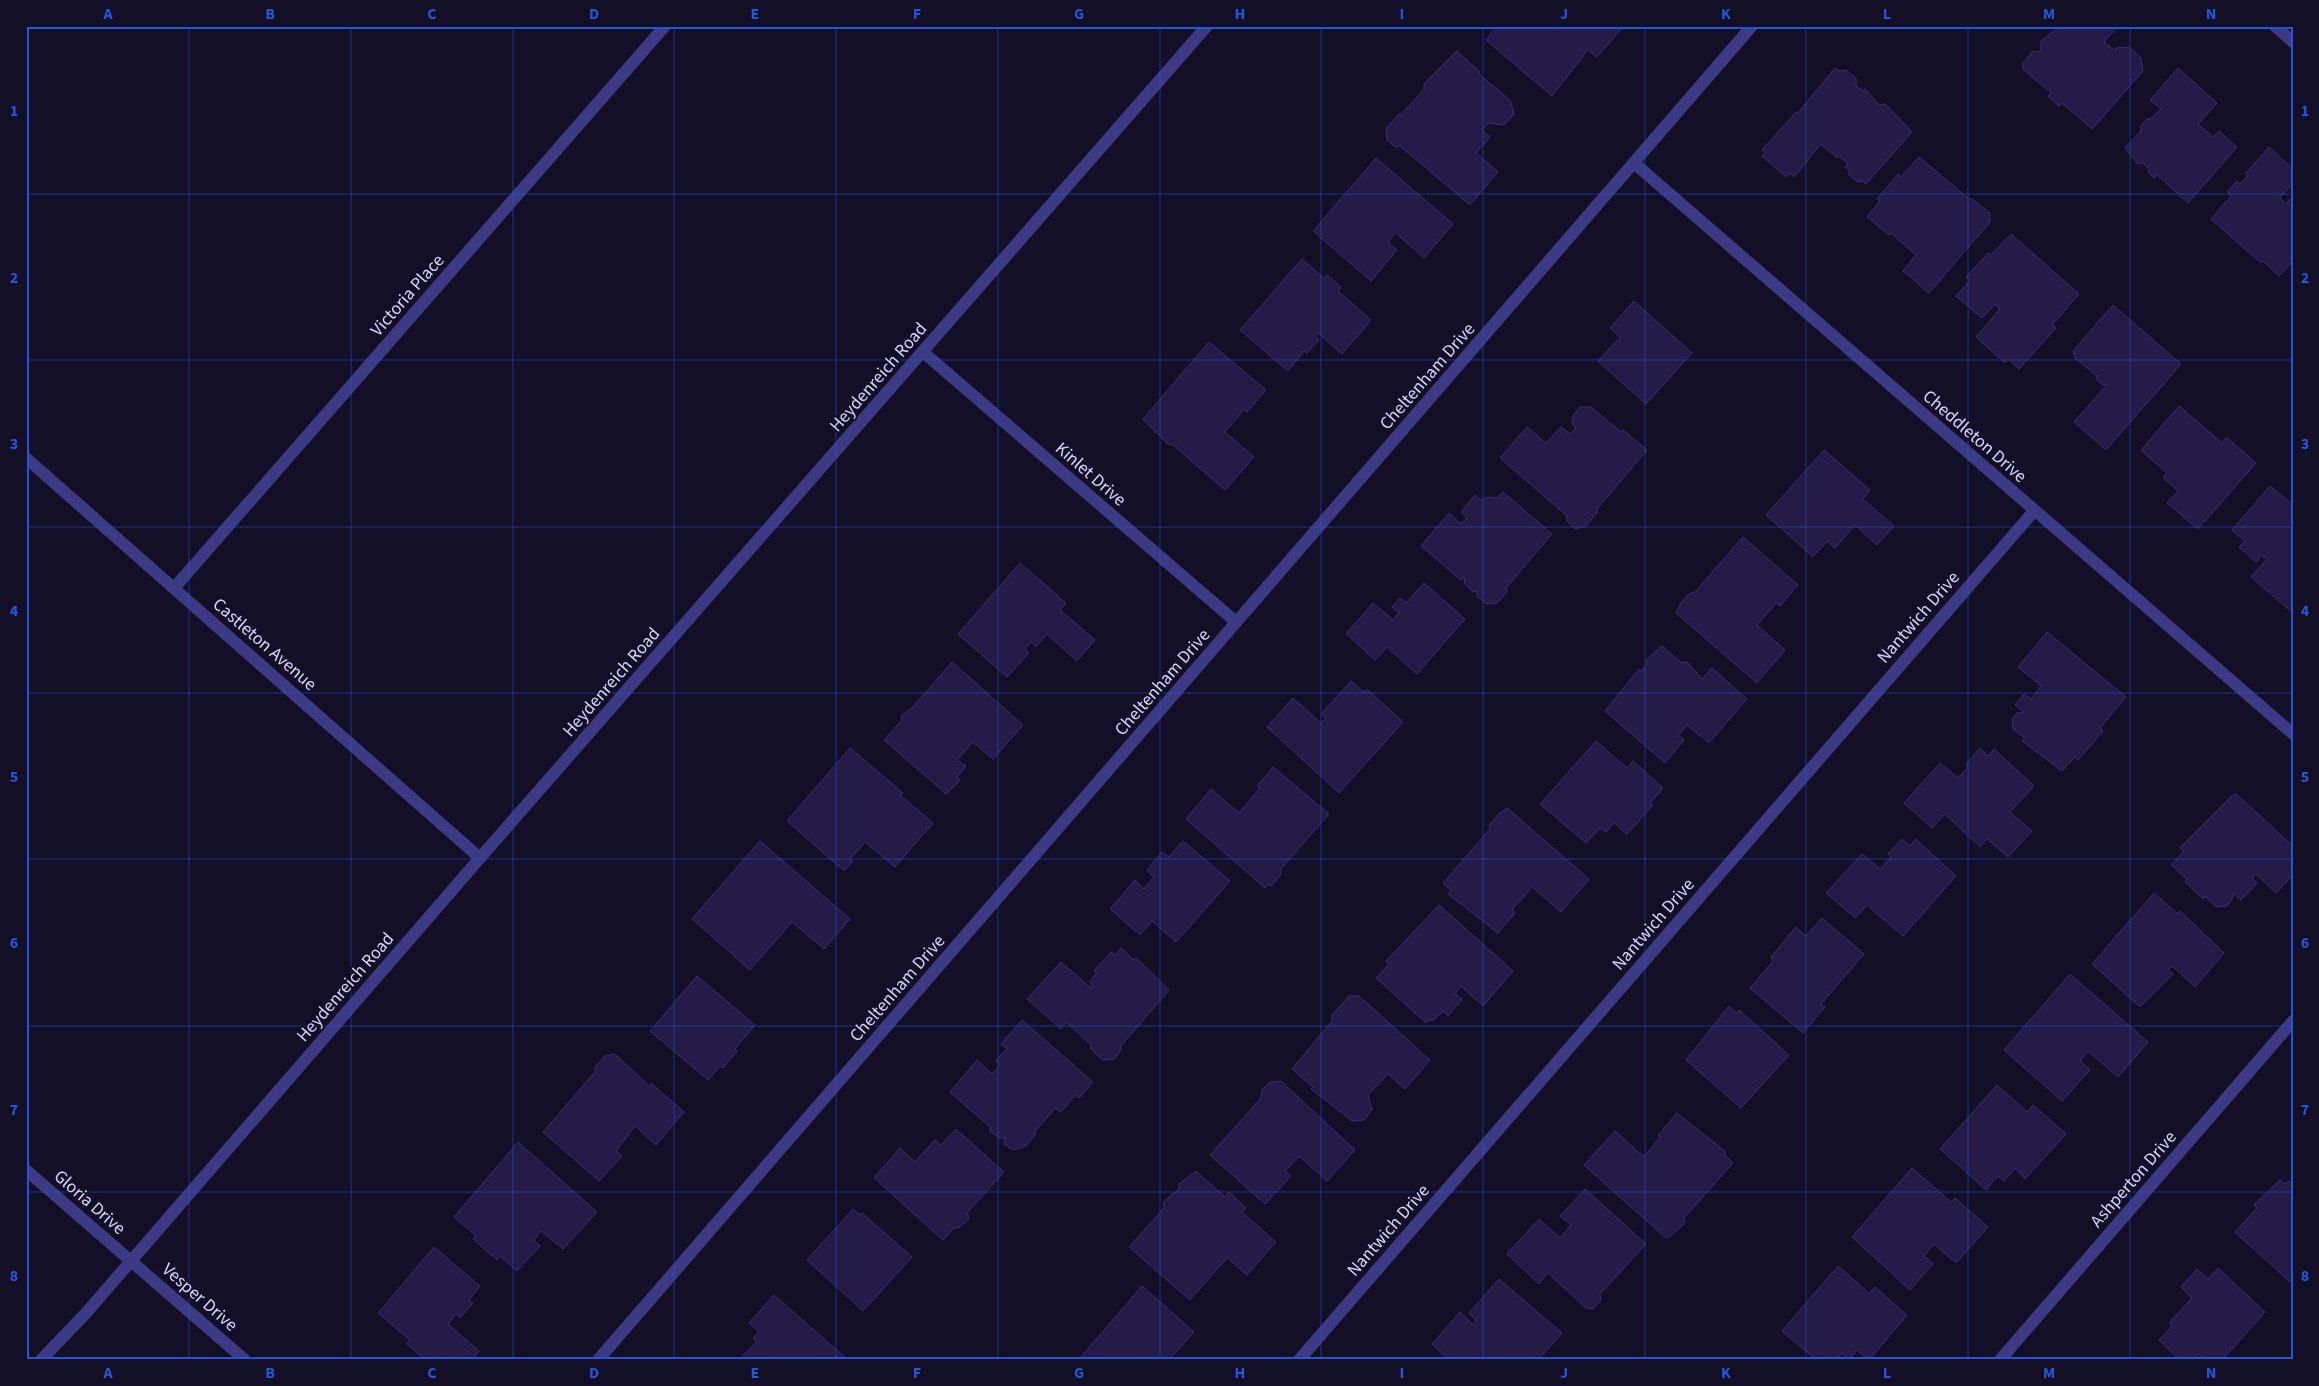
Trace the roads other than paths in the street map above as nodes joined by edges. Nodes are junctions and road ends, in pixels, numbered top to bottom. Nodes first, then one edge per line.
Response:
1 (665, 26) edge
2 (1207, 26) edge
3 (1752, 26) edge
4 (2275, 26) edge
5 (2293, 42) edge
6 (1634, 163) junction
7 (923, 352) junction
8 (26, 458) edge
9 (2034, 510) junction
10 (175, 587) junction
11 (1236, 622) junction
12 (2293, 734) edge
13 (480, 858) junction
14 (2293, 1021) edge
15 (26, 1170) edge
16 (132, 1260) junction
17 (41, 1360) edge
18 (245, 1360) edge
19 (598, 1360) edge
20 (1299, 1360) edge
21 (2000, 1360) edge

1 - 10 street, Victoria Place
2 - 7 street, Heydenreich Road
3 - 6 street, Cheltenham Drive
4 - 5 street
6 - 9 street, Cheddleton Drive
6 - 11 street, Cheltenham Drive
7 - 11 street, Kinlet Drive
7 - 13 street, Heydenreich Road
8 - 10 street, Castleton Avenue
9 - 12 street, Cheddleton Drive
9 - 20 street, Nantwich Drive
10 - 13 street, Castleton Avenue
11 - 19 street, Cheltenham Drive
13 - 16 street, Heydenreich Road
14 - 21 street, Ashperton Drive
15 - 16 street, Gloria Drive
16 - 17 street, Heydenreich Road
16 - 18 street, Vesper Drive

